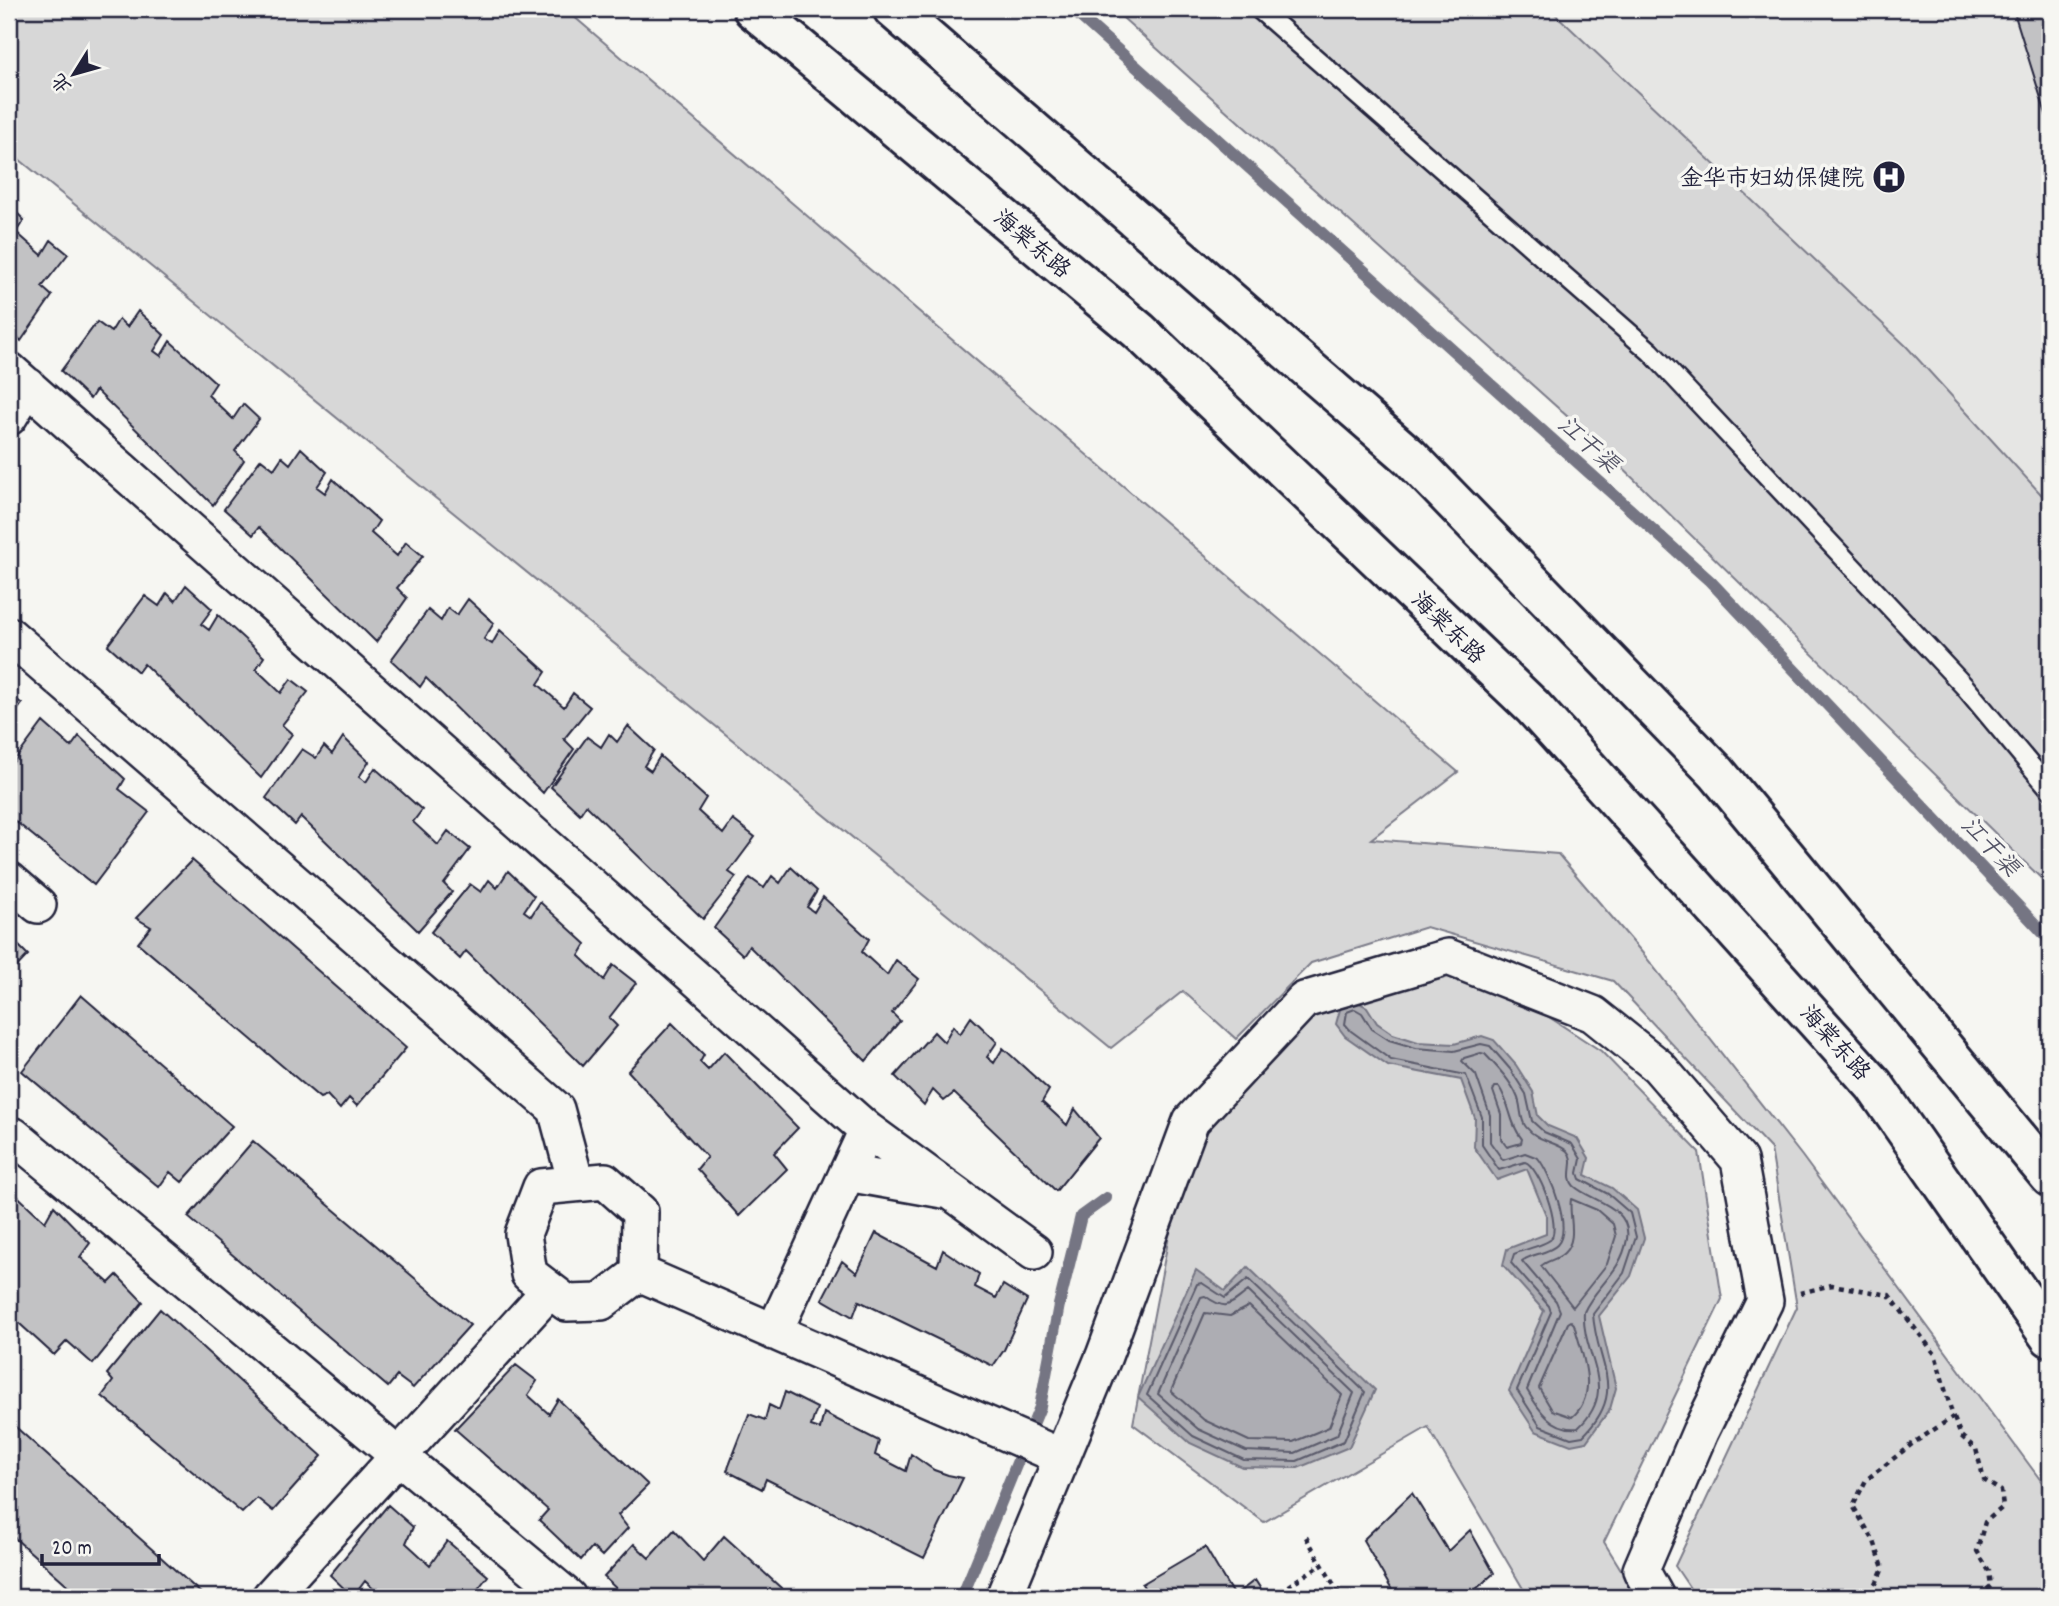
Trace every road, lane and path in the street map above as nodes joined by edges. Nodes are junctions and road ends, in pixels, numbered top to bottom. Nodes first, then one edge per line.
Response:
1 (753, 9) edge
2 (893, 9) edge
3 (1259, 9) edge
4 (19, 378) edge
5 (9, 417) edge
6 (9, 635) edge
7 (2050, 789) edge
8 (9, 880) edge
9 (38, 905) dead end
10 (867, 1130) junction
11 (14, 1136) dead end
12 (847, 1173) junction
13 (2050, 1177) edge
14 (576, 1184) junction
15 (953, 1192) junction
16 (1034, 1252) dead end
17 (639, 1273) junction
18 (550, 1290) junction
19 (1765, 1301) junction
20 (774, 1332) junction
21 (2050, 1337) edge
22 (1954, 1417) junction
23 (399, 1457) junction
24 (1062, 1457) junction
25 (1306, 1536) dead end
26 (1322, 1564) junction
27 (270, 1597) edge
28 (568, 1597) edge
29 (1004, 1597) edge
30 (1271, 1597) edge
31 (1341, 1597) edge
32 (1656, 1597) edge
33 (1870, 1597) edge
34 (1978, 1597) edge

1 - 21 main road, 海棠东路
2 - 13 main road
3 - 7 lane
4 - 5 street
4 - 10 street
6 - 14 street
8 - 9 street
10 - 12 street
10 - 15 street
11 - 23 street
12 - 15 street
12 - 20 street
14 - 17 street
14 - 18 street
15 - 16 street
17 - 18 street
17 - 20 street
18 - 23 street
19 - 22 path
19 - 24 street
19 - 32 street
20 - 24 street
22 - 33 path
22 - 34 path
23 - 27 street
23 - 28 street
24 - 29 street
25 - 26 path
26 - 30 path
26 - 31 path

